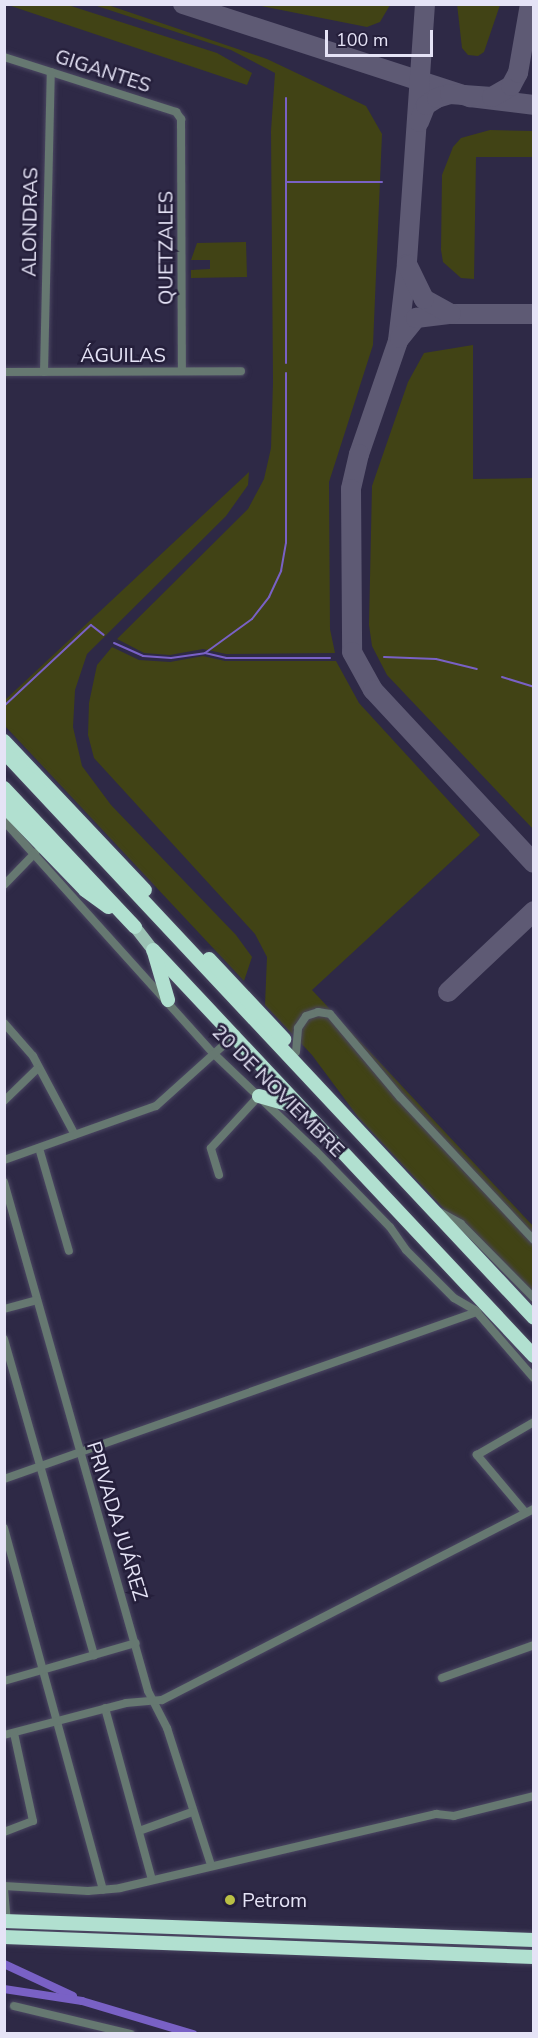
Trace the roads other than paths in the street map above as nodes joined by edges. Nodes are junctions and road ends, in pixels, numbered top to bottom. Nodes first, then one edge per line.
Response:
1 (4, 57) edge
2 (51, 72) junction
3 (183, 126) joint
4 (182, 371) junction
5 (241, 371) dead end
6 (4, 372) edge
7 (44, 372) junction
8 (4, 741) edge
9 (4, 752) edge
10 (4, 788) edge
11 (4, 806) edge
12 (4, 821) edge
13 (35, 853) junction
14 (4, 885) edge
15 (135, 927) junction
16 (153, 950) junction
17 (168, 1000) junction
18 (4, 1023) edge
19 (236, 1034) junction
20 (296, 1052) junction
21 (214, 1054) junction
22 (38, 1069) junction
23 (259, 1096) junction
24 (4, 1101) edge
25 (350, 1123) junction
26 (322, 1128) junction
27 (75, 1135) junction
28 (39, 1148) junction
29 (5, 1157) edge
30 (219, 1175) dead end
31 (4, 1182) edge
32 (430, 1208) junction
33 (534, 1240) edge
34 (69, 1251) dead end
35 (534, 1298) edge
36 (37, 1300) junction
37 (4, 1309) edge
38 (477, 1312) junction
39 (534, 1316) edge
40 (4, 1339) edge
41 (534, 1356) edge
42 (534, 1378) edge
43 (534, 1422) edge
44 (79, 1455) junction
45 (40, 1467) junction
46 (4, 1479) edge
47 (534, 1509) edge
48 (525, 1512) junction
49 (4, 1528) edge
50 (136, 1643) junction
51 (534, 1645) edge
52 (94, 1655) junction
53 (43, 1670) junction
54 (442, 1678) dead end
55 (4, 1681) edge
56 (153, 1702) junction
57 (105, 1708) junction
58 (59, 1722) junction
59 (14, 1733) junction
60 (4, 1735) edge
61 (534, 1796) edge
62 (192, 1812) junction
63 (139, 1831) junction
64 (4, 1832) edge
65 (211, 1865) junction
66 (152, 1880) junction
67 (4, 1887) edge
68 (103, 1890) junction
69 (6, 1922) edge
70 (4, 1937) edge
71 (534, 1940) edge
72 (534, 1957) edge
73 (14, 2006) dead end
74 (131, 2034) edge

1 - 2 street, GIGANTES
2 - 3 street, GIGANTES
2 - 7 street, ALONDRAS
3 - 4 street, QUETZALES
4 - 5 street, ÁGUILAS
4 - 7 street, ÁGUILAS
6 - 7 street, ÁGUILAS
8 - 20 highway
9 - 25 highway
10 - 15 highway
11 - 15 highway
12 - 13 street, 20 DE NOVIEMBRE
13 - 14 street
13 - 17 street, 20 DE NOVIEMBRE
15 - 16 main road
16 - 17 highway
16 - 19 highway
17 - 21 street, 20 DE NOVIEMBRE
18 - 22 street
19 - 21 street
19 - 26 highway
20 - 25 highway
20 - 33 street
21 - 23 street, 20 DE NOVIEMBRE
21 - 27 street
22 - 24 street
22 - 27 street
23 - 26 highway
23 - 30 street
23 - 38 street, 20 DE NOVIEMBRE
25 - 32 highway
26 - 41 highway
27 - 28 street
28 - 29 street
28 - 34 street
31 - 36 street, PRIVADA JUÁREZ
32 - 35 street
32 - 39 highway
36 - 37 street
36 - 44 street, PRIVADA JUÁREZ
38 - 42 street, 20 DE NOVIEMBRE
38 - 44 street
40 - 45 street
43 - 48 street
44 - 45 street
44 - 50 street, PRIVADA JUÁREZ
45 - 46 street
45 - 52 street
47 - 48 street
48 - 56 street
49 - 53 street
50 - 52 street
50 - 56 street, PRIVADA JUÁREZ
51 - 54 street
52 - 53 street
53 - 55 street
53 - 58 street
56 - 57 street
56 - 62 street, PRIVADA JUÁREZ
57 - 58 street
57 - 63 street
58 - 59 street
58 - 68 street
59 - 60 street
59 - 64 street
61 - 65 street
62 - 63 street
62 - 65 street, PRIVADA JUÁREZ
63 - 66 street
65 - 66 street
66 - 68 street
67 - 68 street
67 - 69 street
69 - 71 highway
70 - 72 highway
73 - 74 street

